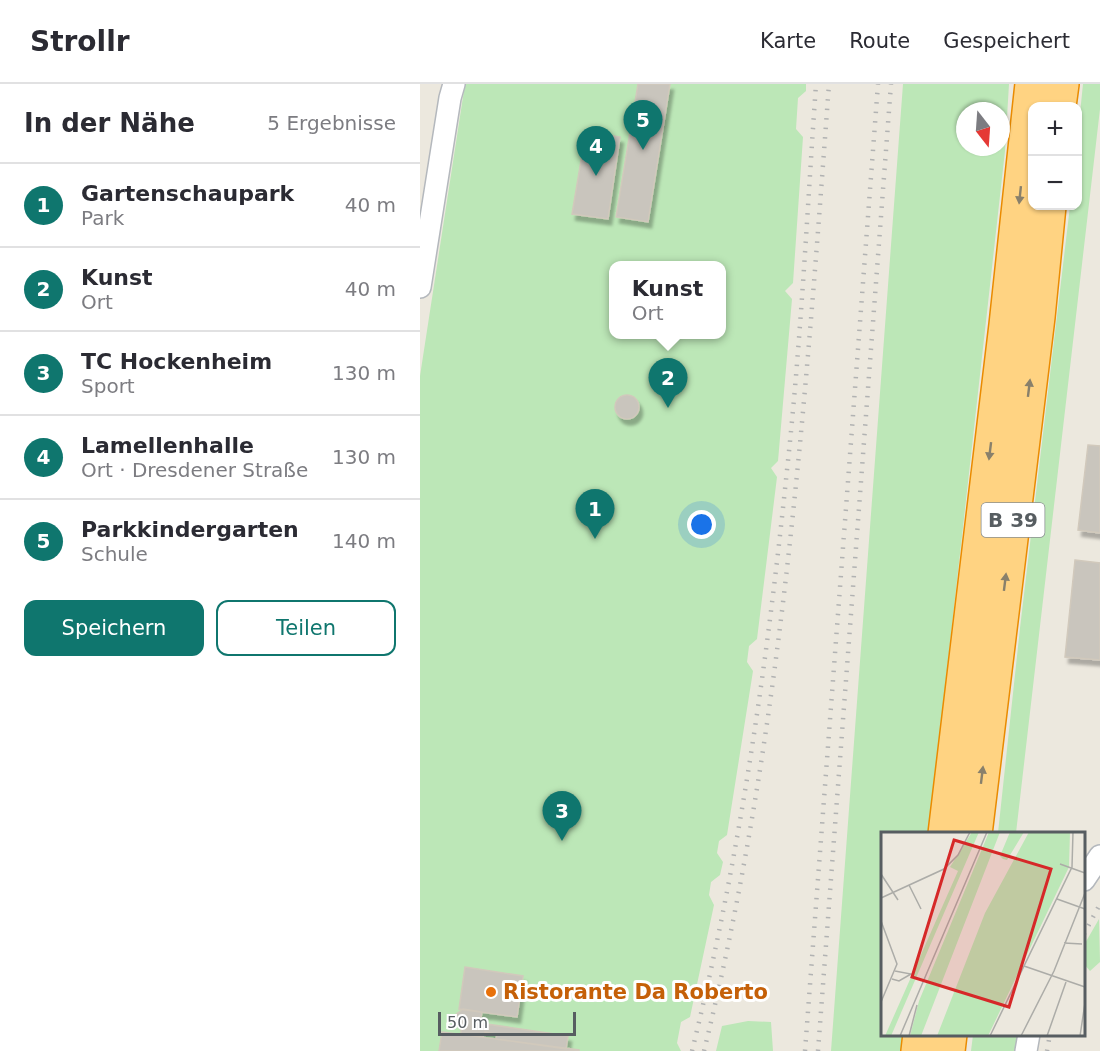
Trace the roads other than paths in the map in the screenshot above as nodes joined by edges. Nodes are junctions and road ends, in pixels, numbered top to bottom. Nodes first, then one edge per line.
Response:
1 (454, 84) edge
2 (1062, 84) edge
3 (1038, 92) edge
4 (1049, 210) edge
5 (420, 287) edge
6 (945, 832) edge
7 (975, 832) edge
8 (1100, 856) edge
9 (1085, 877) edge
10 (920, 1036) edge
11 (950, 1036) edge
12 (1029, 1036) edge
13 (918, 1051) edge
14 (948, 1051) edge
15 (1026, 1051) edge

1 - 5 street
2 - 3 highway, B 39
3 -> 6 highway, B 39
7 -> 4 highway, B 39
8 - 9 street
10 - 13 highway
11 - 14 highway
12 - 15 street

